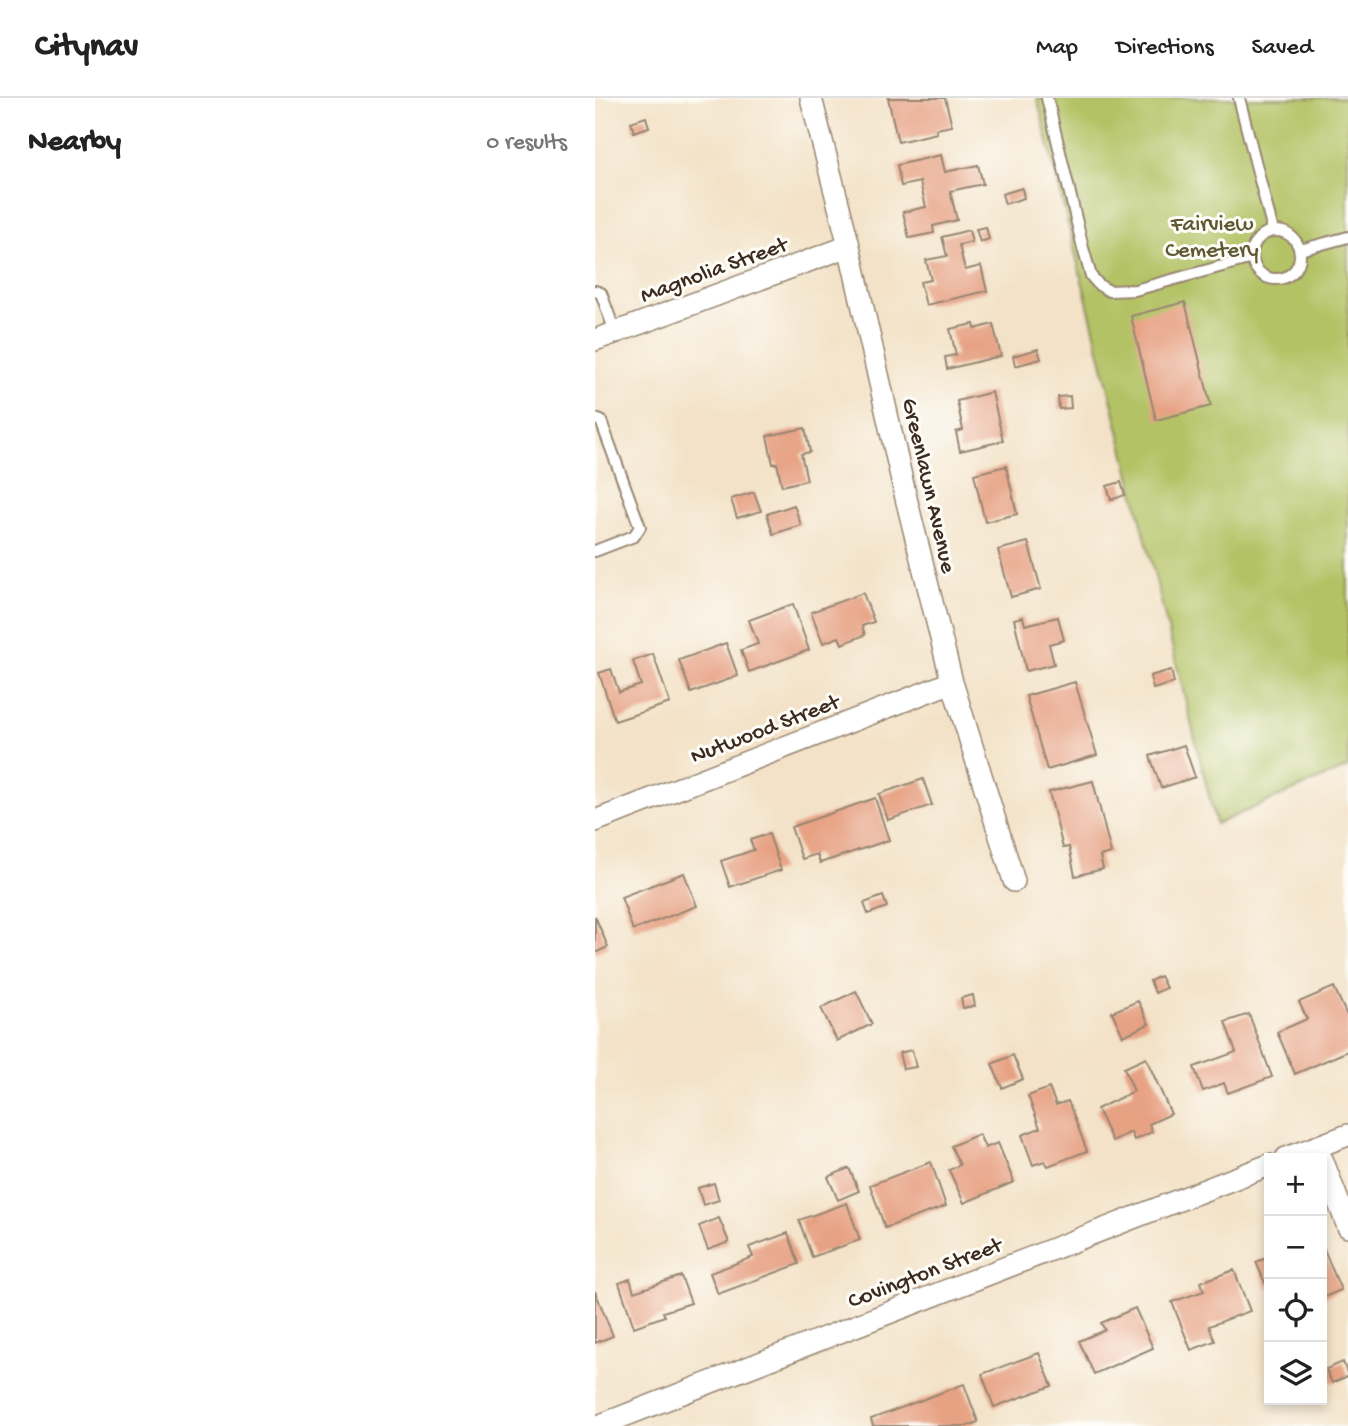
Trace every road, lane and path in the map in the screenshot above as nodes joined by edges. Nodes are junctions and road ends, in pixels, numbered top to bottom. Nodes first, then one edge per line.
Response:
1 (811, 98) edge
2 (1047, 98) edge
3 (1240, 98) edge
4 (1273, 231) junction
5 (1348, 237) edge
6 (849, 246) junction
7 (1300, 250) junction
8 (1252, 258) junction
9 (595, 291) edge
10 (615, 332) junction
11 (595, 340) edge
12 (595, 419) edge
13 (595, 551) edge
14 (952, 682) junction
15 (595, 821) edge
16 (1014, 881) dead end
17 (1348, 1135) edge
18 (1323, 1153) edge
19 (1264, 1167) edge
20 (1327, 1173) edge
21 (1348, 1227) edge
22 (598, 1426) edge

1 - 6 street, Greenlawn Avenue
2 - 8 lane
3 - 4 lane
4 - 7 lane
4 - 8 lane
5 - 7 lane
6 - 10 street, Magnolia Street
6 - 14 street, Greenlawn Avenue
7 - 8 lane
9 - 10 lane
10 - 11 street, Magnolia Street
12 - 13 lane
14 - 15 street, Nutwood Street
14 - 16 street, Greenlawn Avenue
17 - 18 street
19 - 22 street, Covington Street
20 - 21 street

